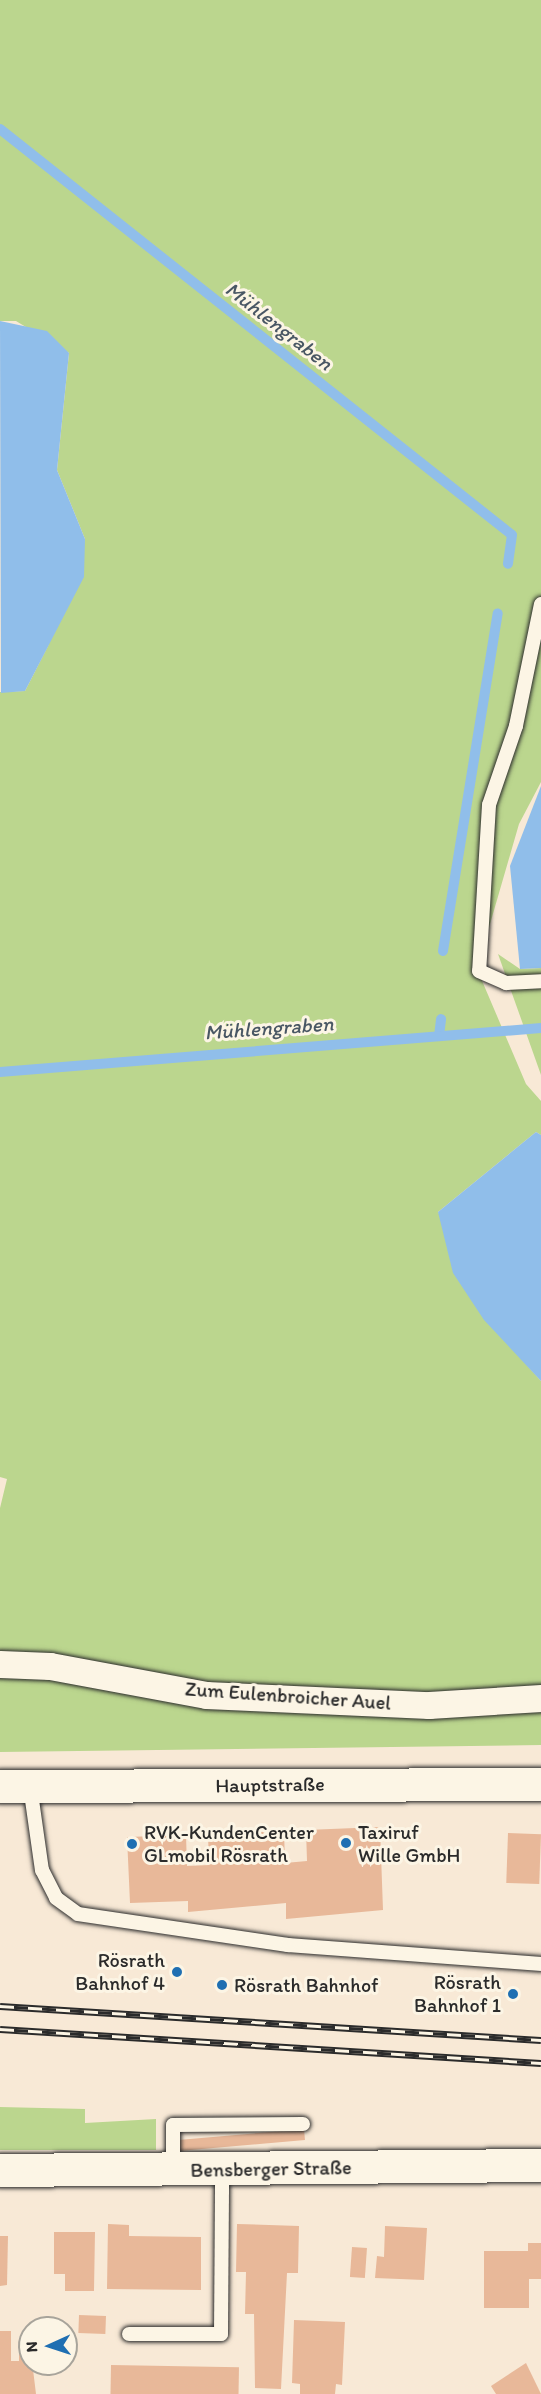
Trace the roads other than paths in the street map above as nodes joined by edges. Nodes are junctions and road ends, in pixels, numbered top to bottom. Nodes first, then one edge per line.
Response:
1 (541, 604) edge
2 (535, 981) edge
3 (0, 1664) edge
4 (541, 1698) edge
5 (541, 1784) edge
6 (15, 1786) edge
7 (541, 1964) edge
8 (303, 2124) dead end
9 (541, 2165) edge
10 (0, 2170) edge
11 (174, 2170) junction
12 (222, 2171) junction
13 (129, 2334) dead end

1 - 2 lane
3 - 4 street, Zum Eulenbroicher Auel
5 - 6 main road, Hauptstraße
6 - 7 lane
8 - 11 lane
9 - 12 main road, Bensberger Straße
10 - 11 main road, Bensberger Straße
11 - 12 main road, Bensberger Straße
12 - 13 lane

